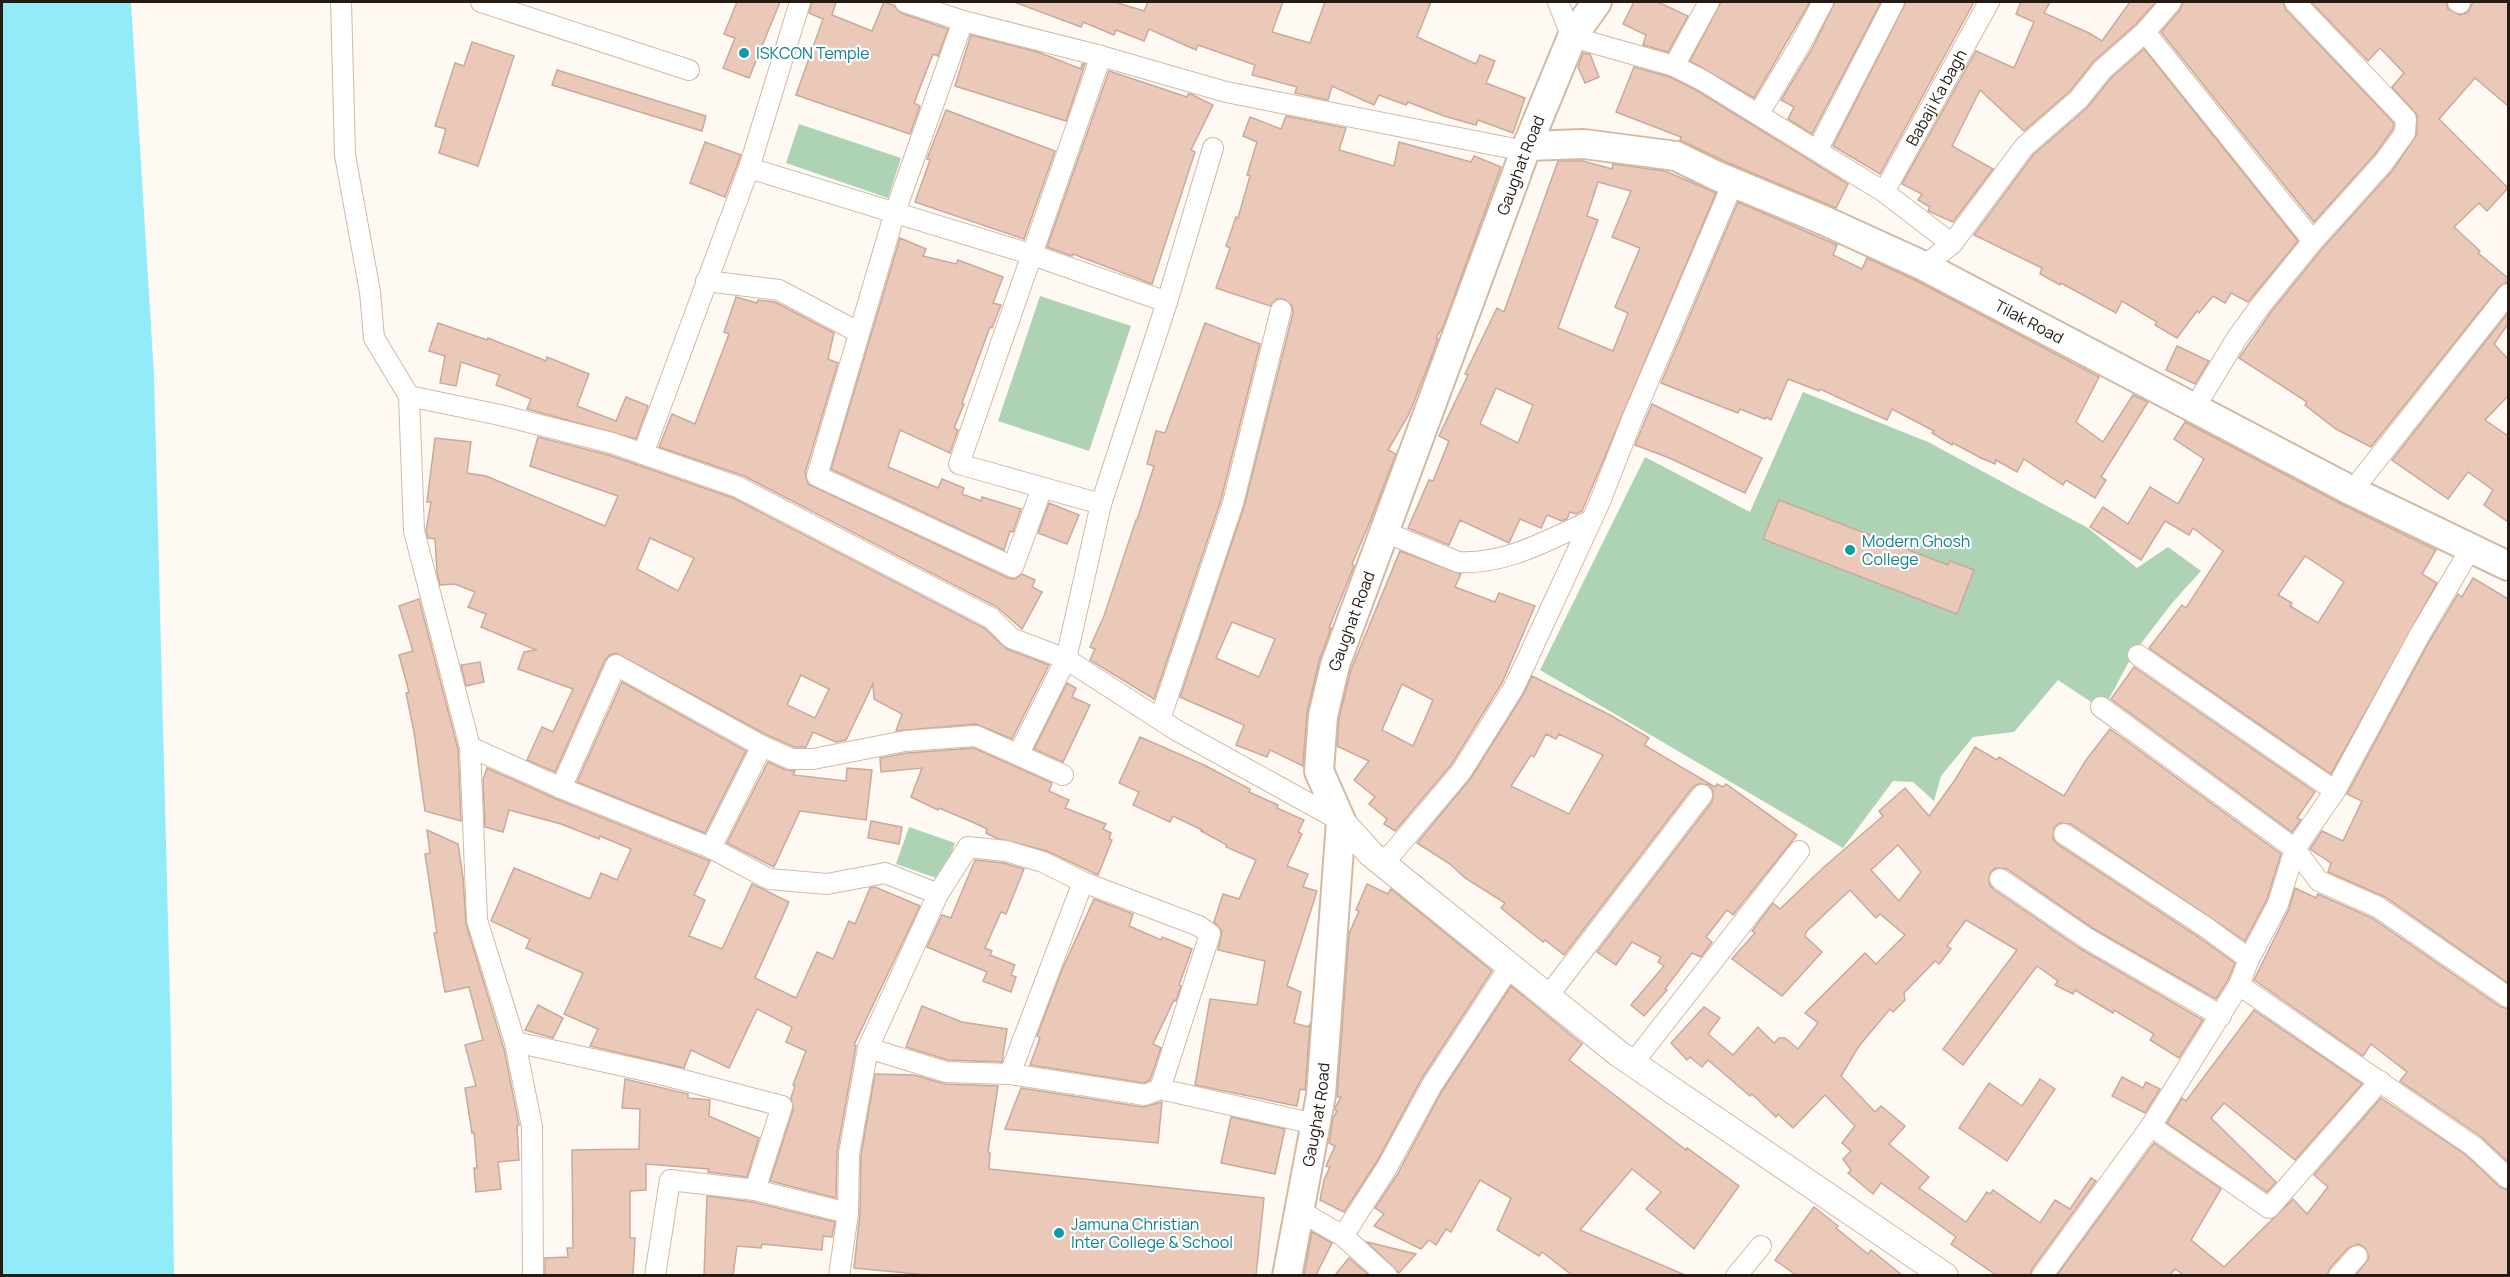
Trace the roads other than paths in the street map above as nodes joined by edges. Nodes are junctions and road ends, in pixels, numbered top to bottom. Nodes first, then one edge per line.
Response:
1 (341, 2) edge
2 (481, 2) edge
3 (800, 2) edge
4 (905, 2) edge
5 (1558, 2) edge
6 (1597, 2) edge
7 (1709, 2) edge
8 (1823, 2) edge
9 (1894, 2) edge
10 (1989, 2) edge
11 (2171, 2) edge
12 (2295, 2) edge
13 (963, 21) junction
14 (2145, 32) junction
15 (1572, 38) junction
16 (1101, 56) junction
17 (1674, 66) junction
18 (689, 70) dead end
19 (1759, 113) junction
20 (1214, 148) dead end
21 (1526, 148) junction
22 (1818, 149) junction
23 (749, 168) junction
24 (1733, 183) junction
25 (1884, 192) junction
26 (895, 213) junction
27 (2313, 241) junction
28 (1952, 244) junction
29 (1030, 254) junction
30 (1924, 266) junction
31 (706, 281) junction
32 (2508, 294) edge
33 (1167, 302) junction
34 (1281, 310) dead end
35 (858, 332) junction
36 (409, 396) junction
37 (2195, 407) junction
38 (643, 454) junction
39 (1042, 488) junction
40 (2352, 491) junction
41 (1101, 504) junction
42 (1590, 521) junction
43 (1385, 532) junction
44 (2471, 548) junction
45 (2508, 566) edge
46 (2138, 655) dead end
47 (1066, 659) junction
48 (2101, 706) dead end
49 (1160, 719) junction
50 (762, 746) junction
51 (470, 747) junction
52 (1018, 755) junction
53 (1063, 775) dead end
54 (561, 788) junction
55 (2335, 791) junction
56 (1702, 795) dead end
57 (1341, 821) junction
58 (2064, 834) dead end
59 (711, 848) junction
60 (2295, 849) junction
61 (1799, 851) dead end
62 (1384, 863) junction
63 (2000, 879) dead end
64 (1083, 882) junction
65 (938, 894) junction
66 (2249, 959) junction
67 (1510, 966) junction
68 (2239, 985) junction
69 (1548, 996) junction
70 (2508, 997) edge
71 (2221, 1016) junction
72 (515, 1042) junction
73 (868, 1048) junction
74 (1633, 1063) junction
75 (1010, 1074) junction
76 (2380, 1081) junction
77 (1160, 1089) junction
78 (1315, 1124) junction
79 (2151, 1126) junction
80 (2508, 1178) edge
81 (754, 1190) junction
82 (1300, 1211) junction
83 (848, 1213) junction
84 (1342, 1236) junction
85 (1761, 1246) dead end
86 (2357, 1256) dead end
87 (1937, 1273) edge
88 (533, 1275) edge
89 (655, 1275) edge
90 (839, 1275) edge
91 (1287, 1275) edge
92 (1387, 1275) edge
93 (1736, 1275) edge
94 (2042, 1275) edge
95 (2339, 1275) edge

1 - 36 street
2 - 18 street
3 - 23 street
4 - 13 street
5 - 15 street
6 - 15 main road, Gaughat Road
7 - 17 street
8 - 19 street
9 - 22 street
10 - 25 street, Babaji Ka bagh
11 - 14 street
12 - 27 street
13 - 16 street
13 - 26 street
14 - 27 street
14 - 28 street
15 - 17 street
15 - 21 main road, Gaughat Road
16 - 21 street
16 - 29 street
17 - 19 street
19 - 22 street
20 - 33 street
21 - 24 main road, Tilak Road
21 - 43 main road, Gaughat Road
22 - 25 street
23 - 26 street
23 - 31 street
24 - 30 main road, Tilak Road
24 - 42 street
25 - 28 street
26 - 29 street
26 - 35 street
27 - 37 street
28 - 30 street
29 - 33 street
29 - 39 street
30 - 37 main road, Tilak Road
31 - 35 street
31 - 38 street
32 - 40 street
33 - 41 street
34 - 49 street
35 - 39 street
36 - 38 street
36 - 51 street
37 - 40 main road, Tilak Road
38 - 47 street
39 - 41 street
40 - 44 main road, Tilak Road
41 - 47 street
42 - 43 street
42 - 62 street
43 - 57 main road, Gaughat Road
44 - 45 main road, Tilak Road
44 - 55 street
46 - 55 street
47 - 49 street
47 - 52 street
48 - 60 street
49 - 57 street
50 - 52 street
50 - 54 street
50 - 59 street
51 - 54 street
51 - 72 street
52 - 53 street
54 - 59 street
55 - 60 street
56 - 69 street
57 - 62 street
57 - 78 main road, Gaughat Road
58 - 66 street
59 - 65 street
60 - 66 street
60 - 70 street
61 - 74 street
62 - 67 street
63 - 71 street
64 - 65 street
64 - 75 street
64 - 77 street
65 - 73 street
66 - 68 street
67 - 69 street
67 - 84 street
68 - 71 street
68 - 76 street
69 - 74 street
71 - 79 street
72 - 81 street
72 - 88 street
73 - 75 street
73 - 83 street
74 - 87 street
75 - 77 street
76 - 79 street
76 - 80 street
77 - 78 street
78 - 82 main road, Gaughat Road
79 - 94 street
81 - 83 street
81 - 89 street
82 - 84 street
82 - 91 main road, Gaughat Road
83 - 90 street
84 - 92 street
85 - 93 street
86 - 95 street

